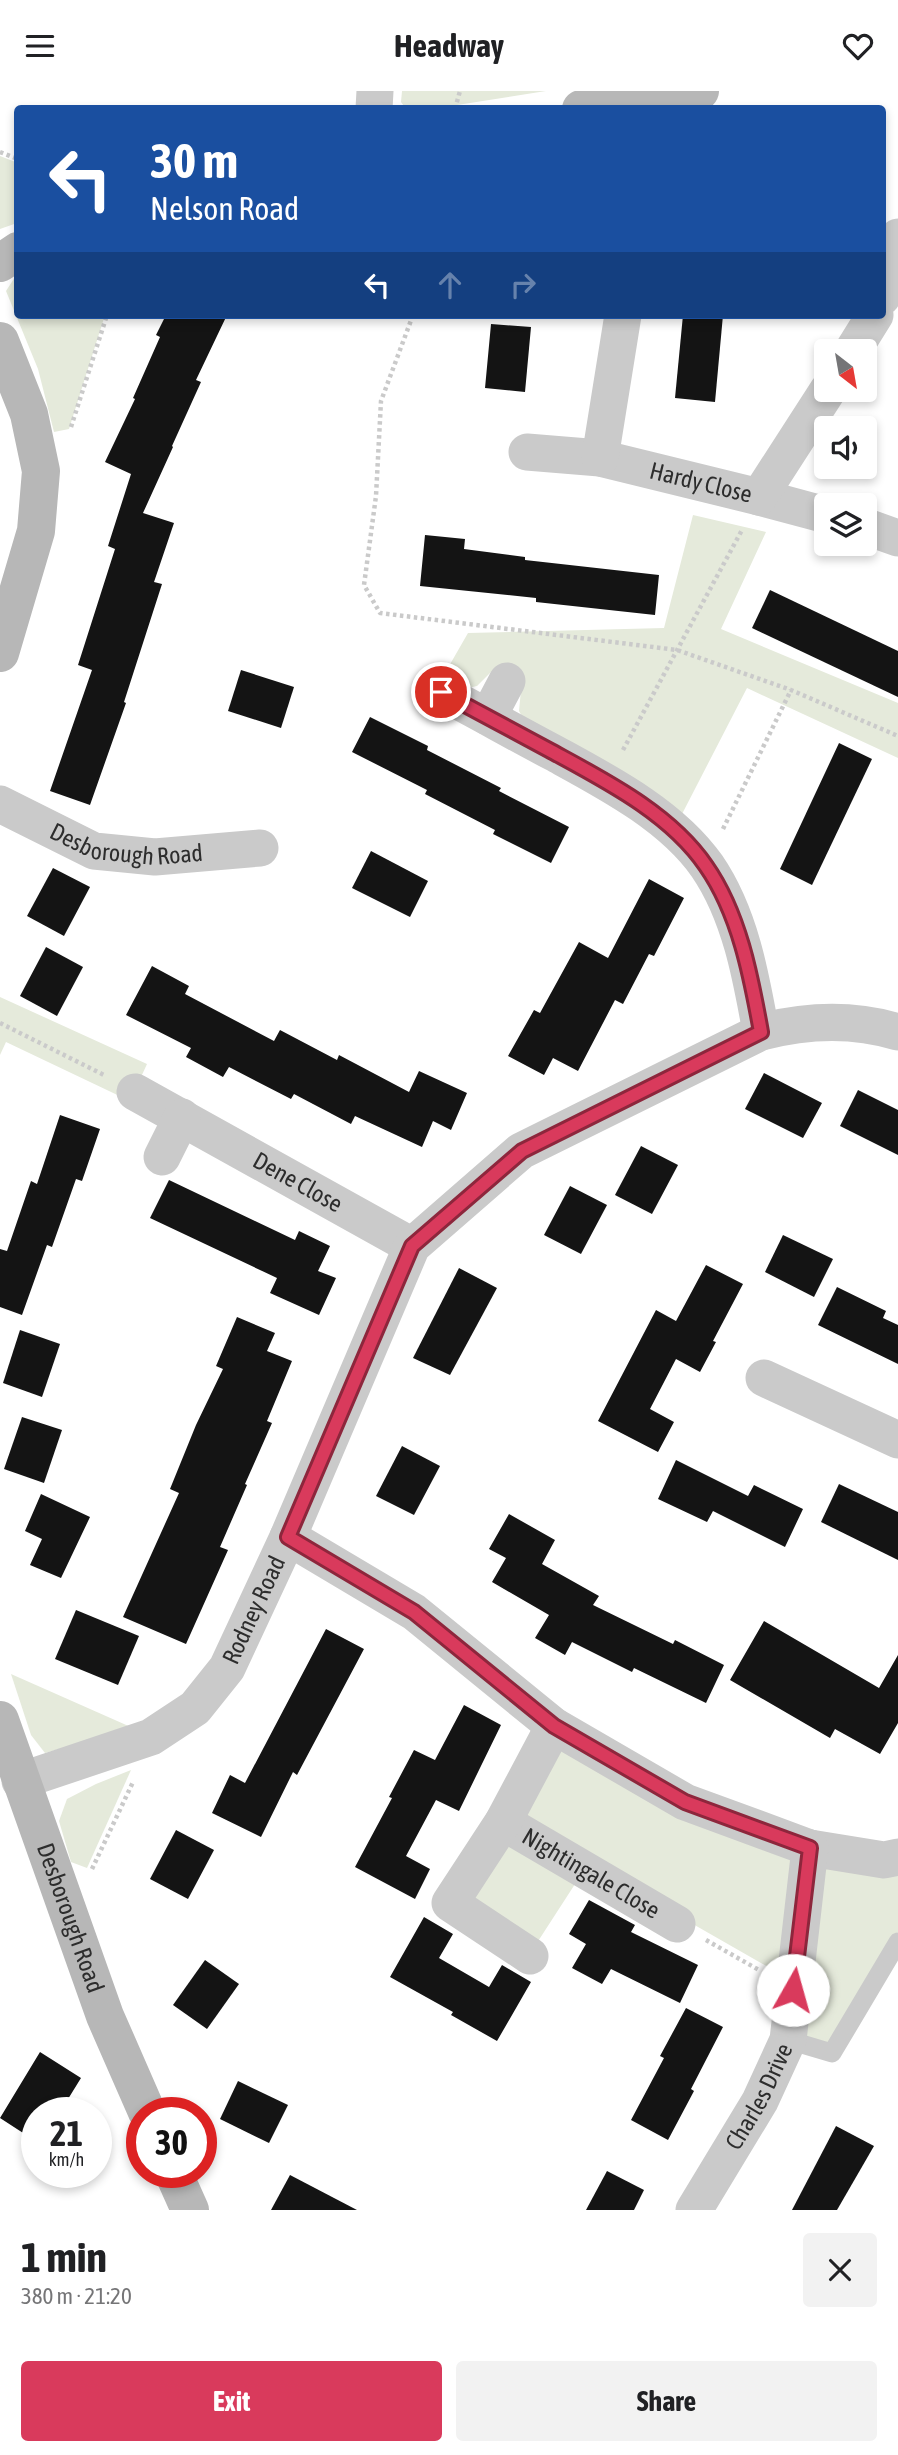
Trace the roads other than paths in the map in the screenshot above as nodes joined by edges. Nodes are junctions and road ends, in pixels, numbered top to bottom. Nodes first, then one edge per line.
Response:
1 (700, 91) edge
2 (607, 105) edge
3 (898, 237) edge
4 (886, 293) edge
5 (622, 319) edge
6 (872, 319) edge
7 (860, 339) edge
8 (0, 341) edge
9 (820, 403) edge
10 (527, 452) dead end
11 (600, 458) junction
12 (760, 497) junction
13 (814, 512) edge
14 (877, 531) edge
15 (898, 538) edge
16 (0, 653) edge
17 (507, 681) dead end
18 (441, 692) dead end
19 (488, 717) junction
20 (0, 804) edge
21 (260, 848) dead end
22 (761, 1032) junction
23 (898, 1032) edge
24 (135, 1092) road end
25 (182, 1117) junction
26 (162, 1157) dead end
27 (412, 1246) junction
28 (764, 1378) dead end
29 (898, 1440) edge
30 (288, 1537) junction
31 (0, 1720) edge
32 (554, 1726) junction
33 (20, 1781) junction
34 (503, 1822) junction
35 (810, 1848) junction
36 (898, 1857) edge
37 (677, 1924) road end
38 (898, 1943) edge
39 (530, 1956) dead end
40 (788, 2040) junction
41 (140, 2097) edge
42 (180, 2188) edge
43 (190, 2210) edge
44 (694, 2210) edge

1 - 2 street
3 - 4 street
5 - 11 street
6 - 7 street
8 - 16 street
9 - 12 street, Hardy Close
10 - 11 street, Hardy Close
11 - 12 street, Hardy Close
12 - 13 street
14 - 15 street
17 - 19 street
18 - 19 street
19 - 22 street
20 - 21 street, Desborough Road
22 - 23 street, Rodney Road
22 - 27 street, Rodney Road
24 - 25 street, Dene Close
25 - 26 street
25 - 27 street, Dene Close
27 - 30 street, Rodney Road
28 - 29 street
30 - 32 street
30 - 33 street, Rodney Road
31 - 33 street, Desborough Road
32 - 34 street, Nightingale Close
32 - 35 street
33 - 41 street, Desborough Road
34 - 37 street, Nightingale Close
34 - 39 street, Nightingale Close
35 - 36 street
35 - 40 street, Charles Drive
38 - 40 lane
40 - 44 street, Charles Drive
42 - 43 street

